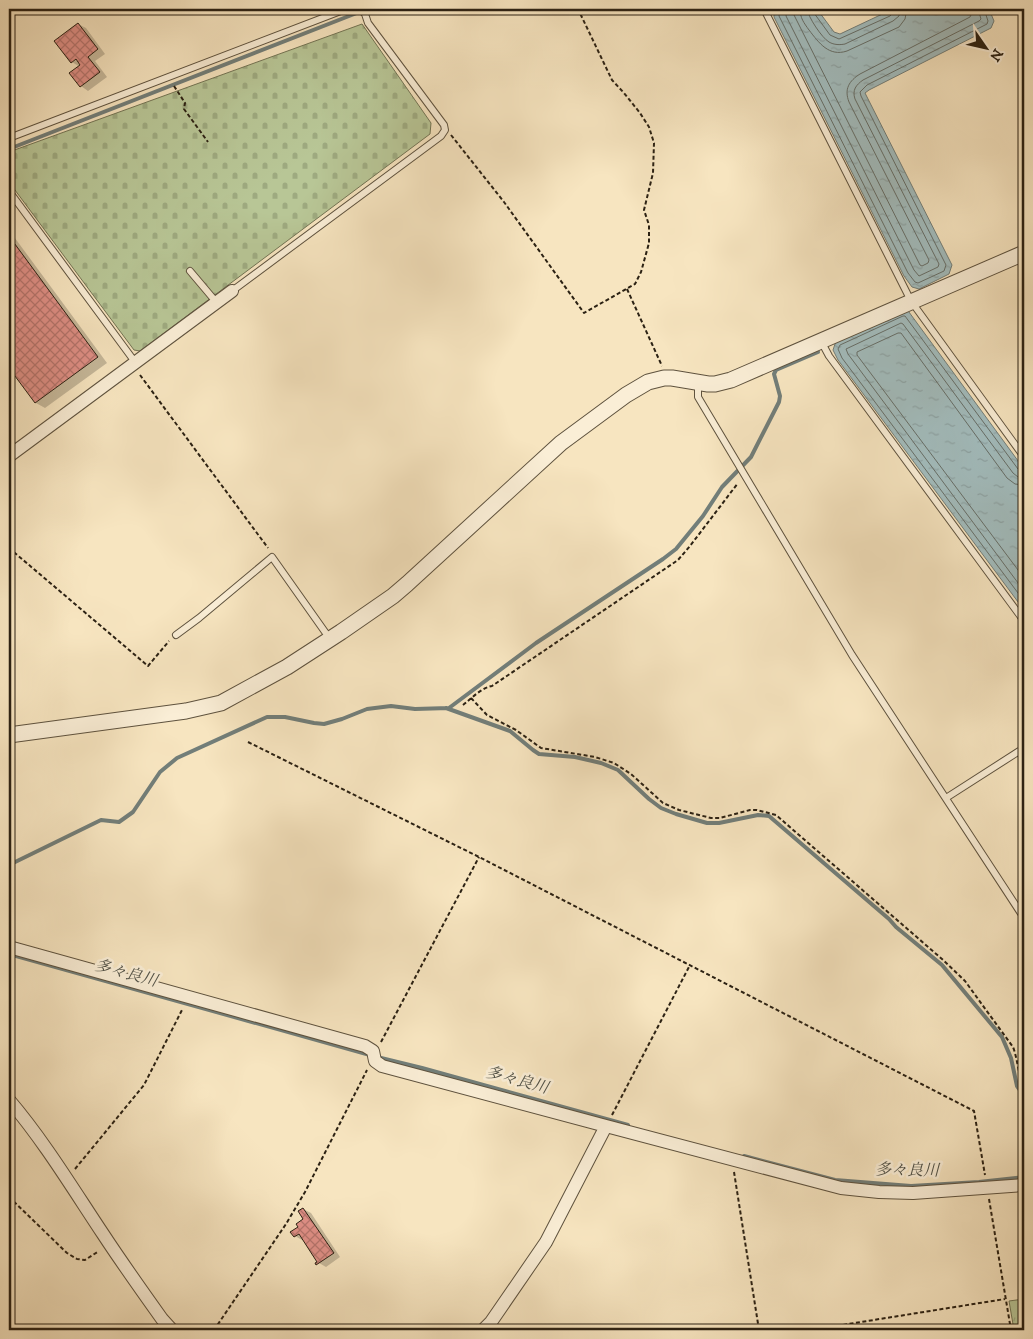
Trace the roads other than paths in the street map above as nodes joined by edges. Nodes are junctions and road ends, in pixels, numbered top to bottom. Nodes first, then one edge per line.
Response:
1 (346, 9) edge
2 (764, 9) edge
3 (363, 12) edge
4 (9, 138) edge
5 (9, 191) edge
6 (1024, 253) edge
7 (190, 271) dead end
8 (232, 291) joint
9 (911, 301) junction
10 (216, 303) junction
11 (821, 341) junction
12 (135, 362) junction
13 (698, 382) junction
14 (9, 456) edge
15 (1024, 457) edge
16 (1024, 621) edge
17 (176, 635) road end
18 (330, 638) junction
19 (9, 735) edge
20 (1024, 748) edge
21 (946, 798) junction
22 (1024, 918) edge
23 (9, 947) edge
24 (9, 1100) edge
25 (606, 1126) junction
26 (1024, 1185) edge
27 (172, 1330) edge
28 (483, 1330) edge

1 - 4 lane
2 - 9 lane
3 - 8 lane
5 - 12 lane
6 - 9 street
7 - 10 lane
8 - 10 street
9 - 11 street
9 - 15 lane
10 - 12 street
11 - 13 street
11 - 16 lane
12 - 14 street
13 - 18 street
13 - 21 lane
17 - 18 lane
18 - 19 street
20 - 21 lane
21 - 22 lane
23 - 25 street
24 - 27 street
25 - 26 street
25 - 28 street

